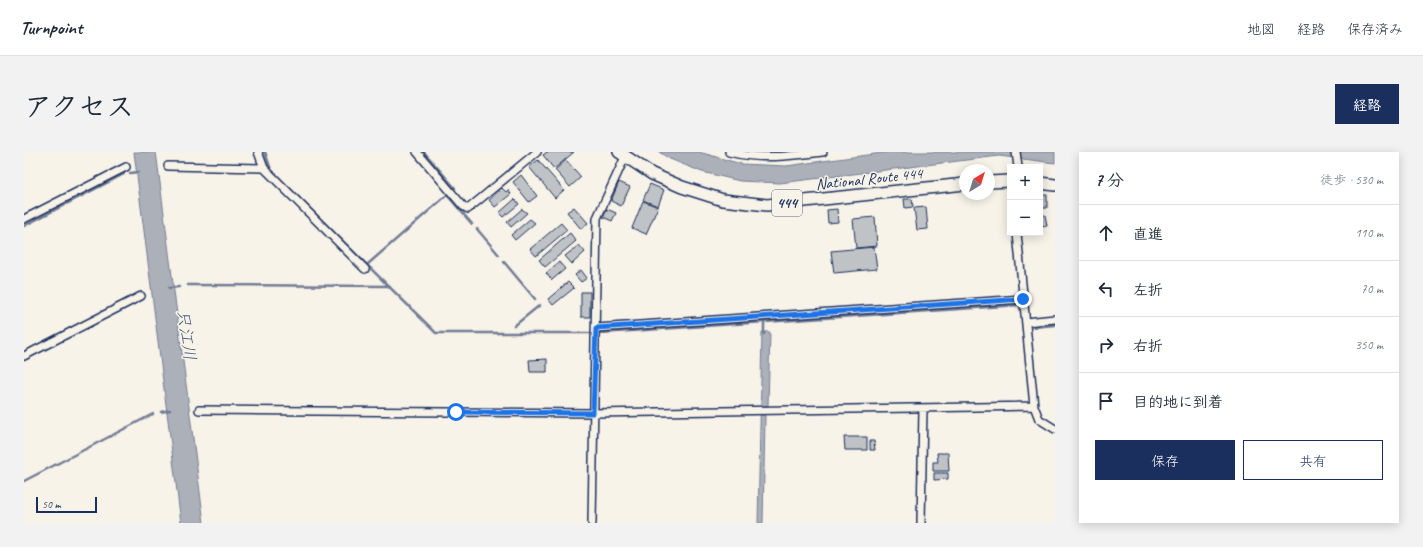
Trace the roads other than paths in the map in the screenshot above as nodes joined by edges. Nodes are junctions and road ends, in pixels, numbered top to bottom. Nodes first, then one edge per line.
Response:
1 (258, 152) edge
2 (417, 152) edge
3 (537, 152) edge
4 (729, 152) edge
5 (823, 152) edge
6 (1016, 152) edge
7 (622, 154) edge
8 (1018, 164) edge
9 (168, 166) dead end
10 (126, 167) dead end
11 (264, 168) junction
12 (1007, 181) edge
13 (995, 182) edge
14 (1043, 183) edge
15 (959, 185) edge
16 (1055, 185) edge
17 (24, 219) edge
18 (1017, 236) edge
19 (365, 269) dead end
20 (141, 296) dead end
21 (1023, 299) junction
22 (1055, 319) edge
23 (1026, 322) junction
24 (596, 328) junction
25 (24, 356) edge
26 (1034, 406) junction
27 (923, 408) junction
28 (199, 410) dead end
29 (593, 413) junction
30 (1055, 429) edge
31 (592, 523) edge
32 (921, 523) edge

1 - 11 street
2 - 3 street
4 - 5 street
6 - 8 street
7 - 15 highway, National Route 444 / 444
7 - 24 street
9 - 11 street
10 - 17 street
11 - 19 street
12 - 13 highway
14 - 16 highway
18 - 21 street
20 - 25 street
21 - 23 street
21 - 24 street
22 - 23 street
23 - 26 street
24 - 29 street
26 - 27 street
26 - 30 street
27 - 29 street
27 - 32 street
28 - 29 street
29 - 31 street

